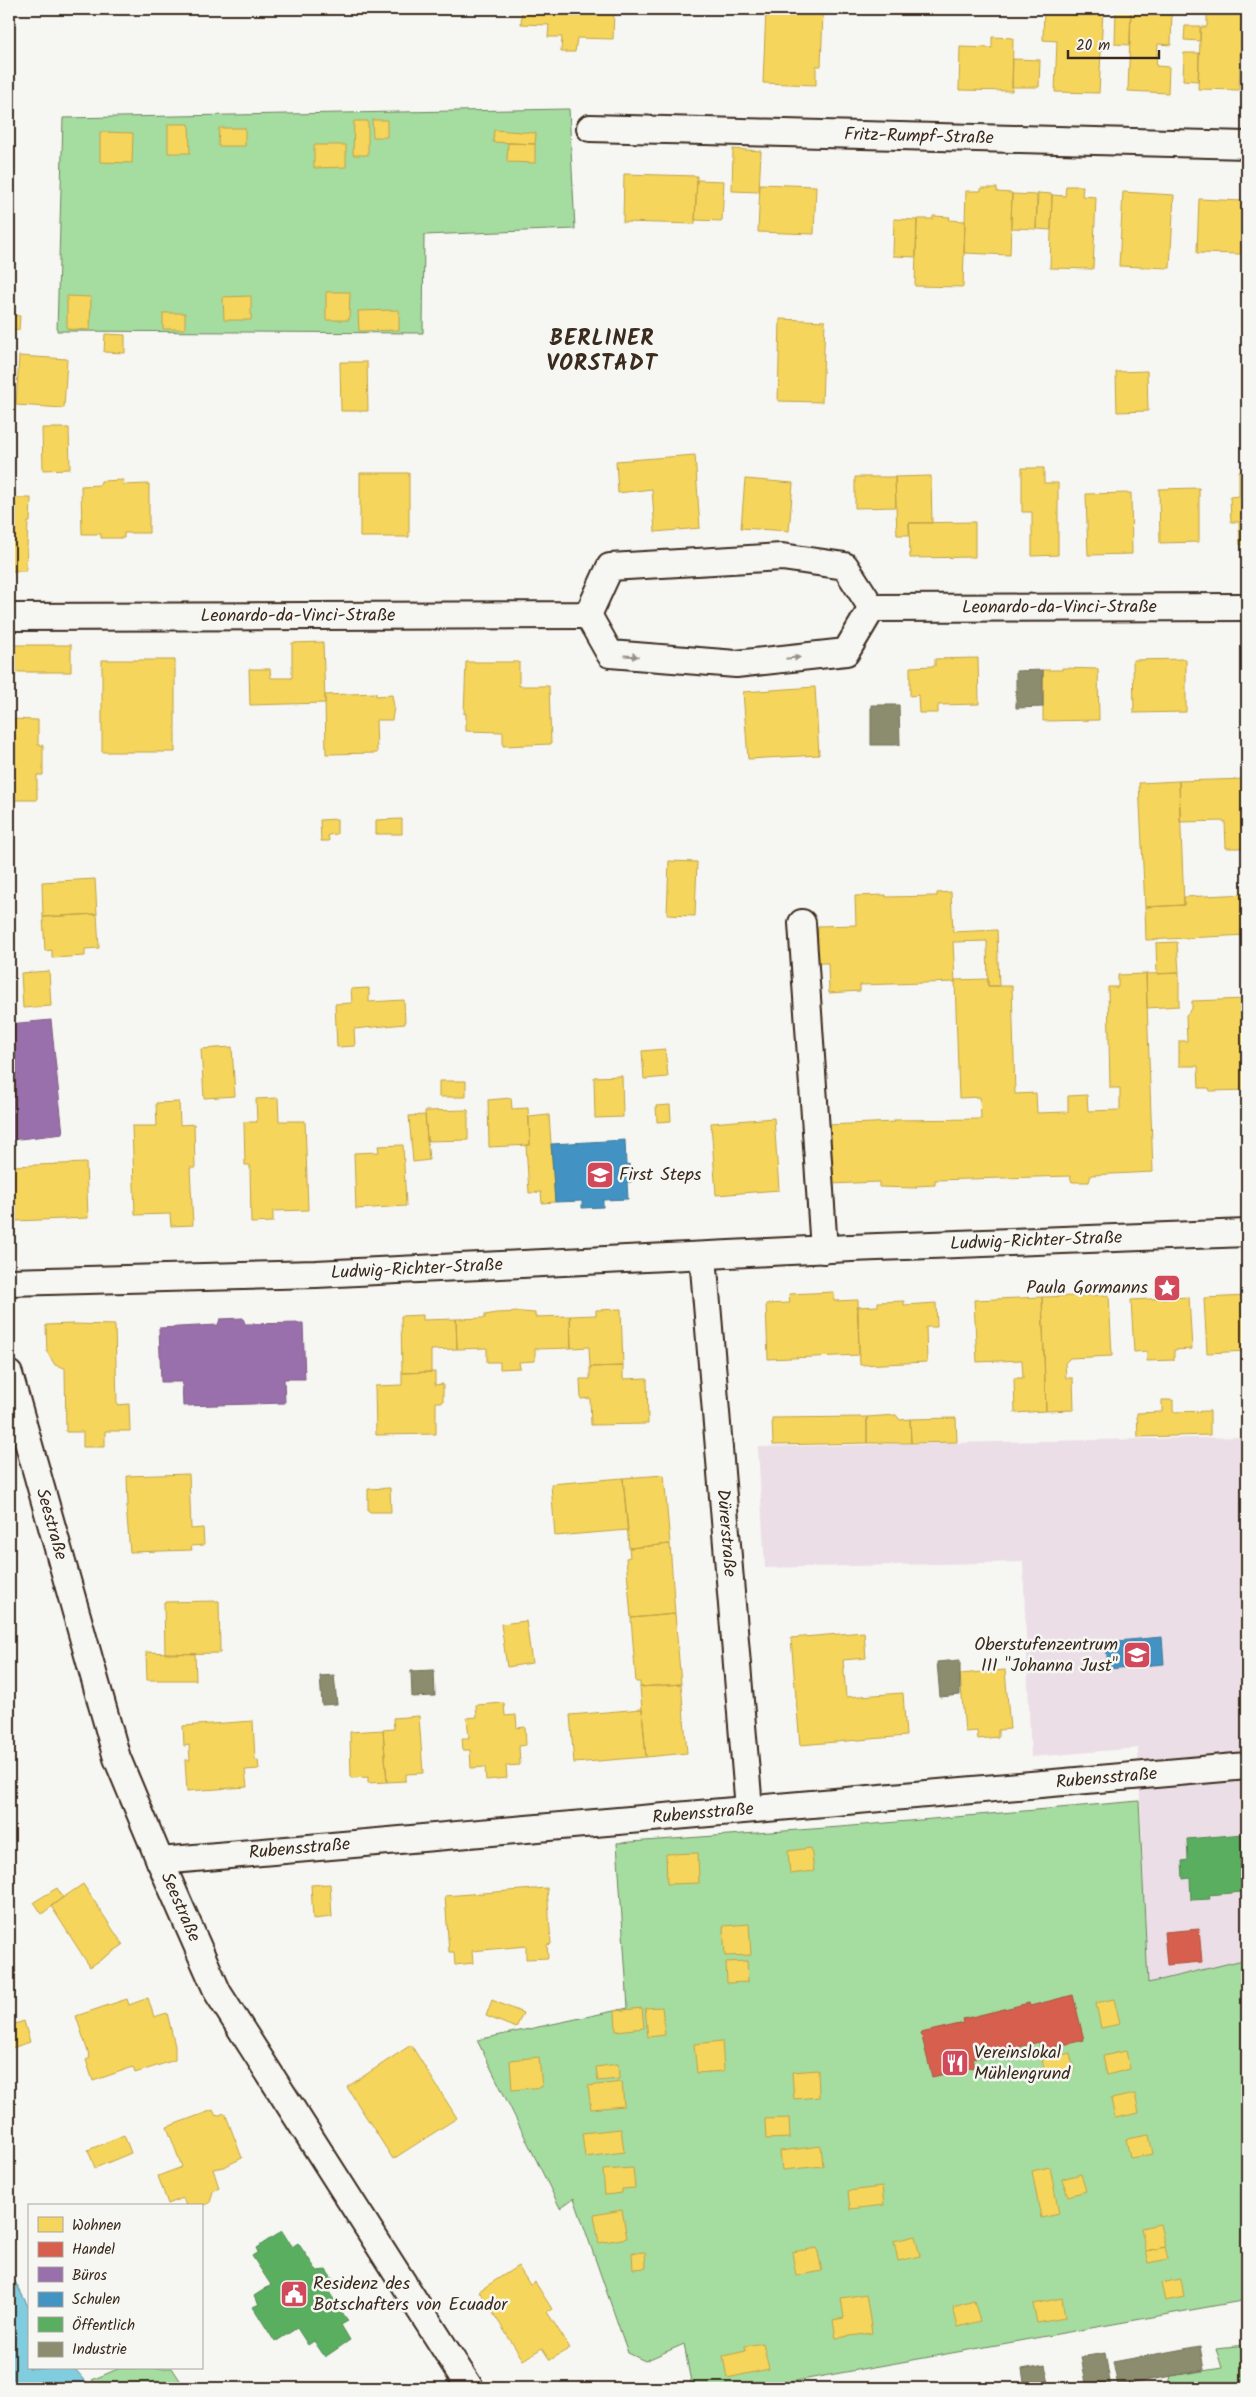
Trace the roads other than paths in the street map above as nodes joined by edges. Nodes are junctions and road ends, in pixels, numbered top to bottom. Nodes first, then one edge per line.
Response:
1 (590, 128) dead end
2 (1247, 145) edge
3 (1247, 607) edge
4 (872, 608) junction
5 (588, 615) junction
6 (9, 617) edge
7 (802, 923) dead end
8 (1247, 1233) edge
9 (824, 1250) junction
10 (703, 1256) junction
11 (9, 1282) edge
12 (9, 1374) edge
13 (1247, 1766) edge
14 (749, 1809) junction
15 (160, 1861) junction
16 (470, 2388) edge

1 - 2 street, Fritz-Rumpf-Straße
3 - 4 street, Leonardo-da-Vinci-Straße
5 -> 4 street
4 - 5 street
5 - 6 street, Leonardo-da-Vinci-Straße
7 - 9 street
8 - 9 street, Ludwig-Richter-Straße
9 - 10 street, Ludwig-Richter-Straße
10 - 11 street, Ludwig-Richter-Straße
10 - 14 street, Dürerstraße
12 - 15 street, Seestraße
13 - 14 street, Rubensstraße
14 - 15 street, Rubensstraße
15 - 16 street, Seestraße

